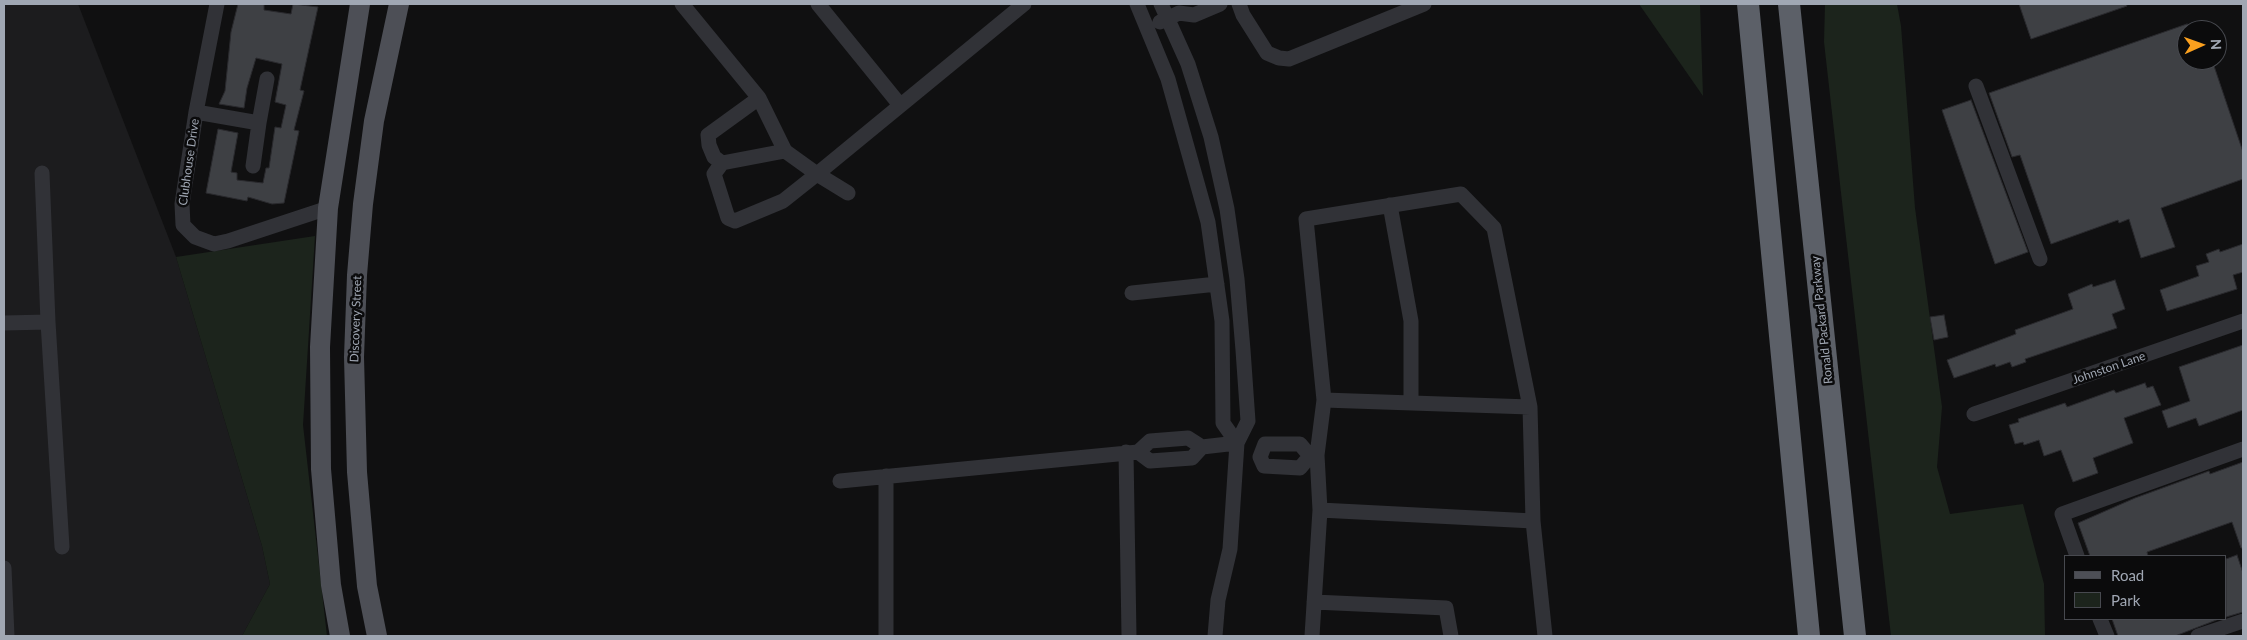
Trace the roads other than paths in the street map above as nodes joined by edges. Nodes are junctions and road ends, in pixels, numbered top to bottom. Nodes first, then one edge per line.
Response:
1 (217, 4) edge
2 (360, 4) edge
3 (399, 4) edge
4 (682, 4) edge
5 (818, 4) edge
6 (1024, 4) edge
7 (1137, 4) edge
8 (1161, 4) edge
9 (1220, 4) edge
10 (1239, 4) edge
11 (1424, 4) edge
12 (1748, 4) edge
13 (1789, 4) edge
14 (1176, 12) edge
15 (1147, 28) junction
16 (268, 79) dead end
17 (1976, 86) dead end
18 (759, 98) junction
19 (900, 105) junction
20 (196, 112) junction
21 (260, 123) junction
22 (785, 151) junction
23 (722, 163) junction
24 (253, 166) dead end
25 (42, 173) dead end
26 (817, 174) junction
27 (848, 193) dead end
28 (1390, 205) junction
29 (328, 208) junction
30 (2040, 258) dead end
31 (1217, 284) junction
32 (1132, 293) dead end
33 (2243, 321) edge
34 (48, 322) junction
35 (4, 323) edge
36 (1324, 400) junction
37 (1411, 403) junction
38 (1530, 407) junction
39 (1974, 414) dead end
40 (2243, 449) edge
41 (1236, 450) junction
42 (1132, 452) junction
43 (1260, 456) junction
44 (1314, 456) junction
45 (886, 476) junction
46 (840, 481) dead end
47 (1320, 510) junction
48 (1533, 521) junction
49 (62, 547) dead end
50 (2077, 555) edge
51 (4, 568) edge
52 (1314, 602) junction
53 (2100, 620) edge
54 (2243, 621) edge
55 (7, 636) edge
56 (340, 636) edge
57 (377, 636) edge
58 (886, 636) edge
59 (1129, 636) edge
60 (1215, 636) edge
61 (1312, 636) edge
62 (1451, 636) edge
63 (1545, 636) edge
64 (1809, 636) edge
65 (1855, 636) edge
66 (2107, 636) edge
67 (2198, 636) edge

1 - 20 street, Clubhouse Drive
2 - 29 main road
3 - 57 main road, Discovery Street
4 - 18 street
5 - 19 street
6 - 19 street
7 - 15 street
8 - 14 street
9 - 14 street
10 - 11 street
12 - 64 highway
13 - 65 highway, Ronald Packard Parkway
14 - 15 street
14 - 41 street
15 - 31 street
16 - 21 street
17 - 30 street
18 - 22 street
18 - 23 street
19 - 26 street
20 - 21 street
20 - 29 street, Clubhouse Drive
21 - 24 street
22 - 23 street
22 - 26 street
23 - 26 street
25 - 34 street
26 - 27 street
28 - 36 street
28 - 37 street
28 - 38 street
29 - 56 main road
31 - 32 street
31 - 41 street
33 - 39 street, Johnston Lane
34 - 35 street
34 - 49 street
36 - 37 street
36 - 44 street
37 - 38 street
38 - 48 street
40 - 50 street
41 - 42 street
41 - 43 street
41 - 60 street
42 - 45 street
42 - 59 street
43 - 44 street
43 - 44 street
44 - 47 street
45 - 46 street
45 - 58 street
47 - 48 street
47 - 52 street
48 - 63 street
51 - 55 street
52 - 61 street
52 - 62 street
53 - 66 street
54 - 67 street

